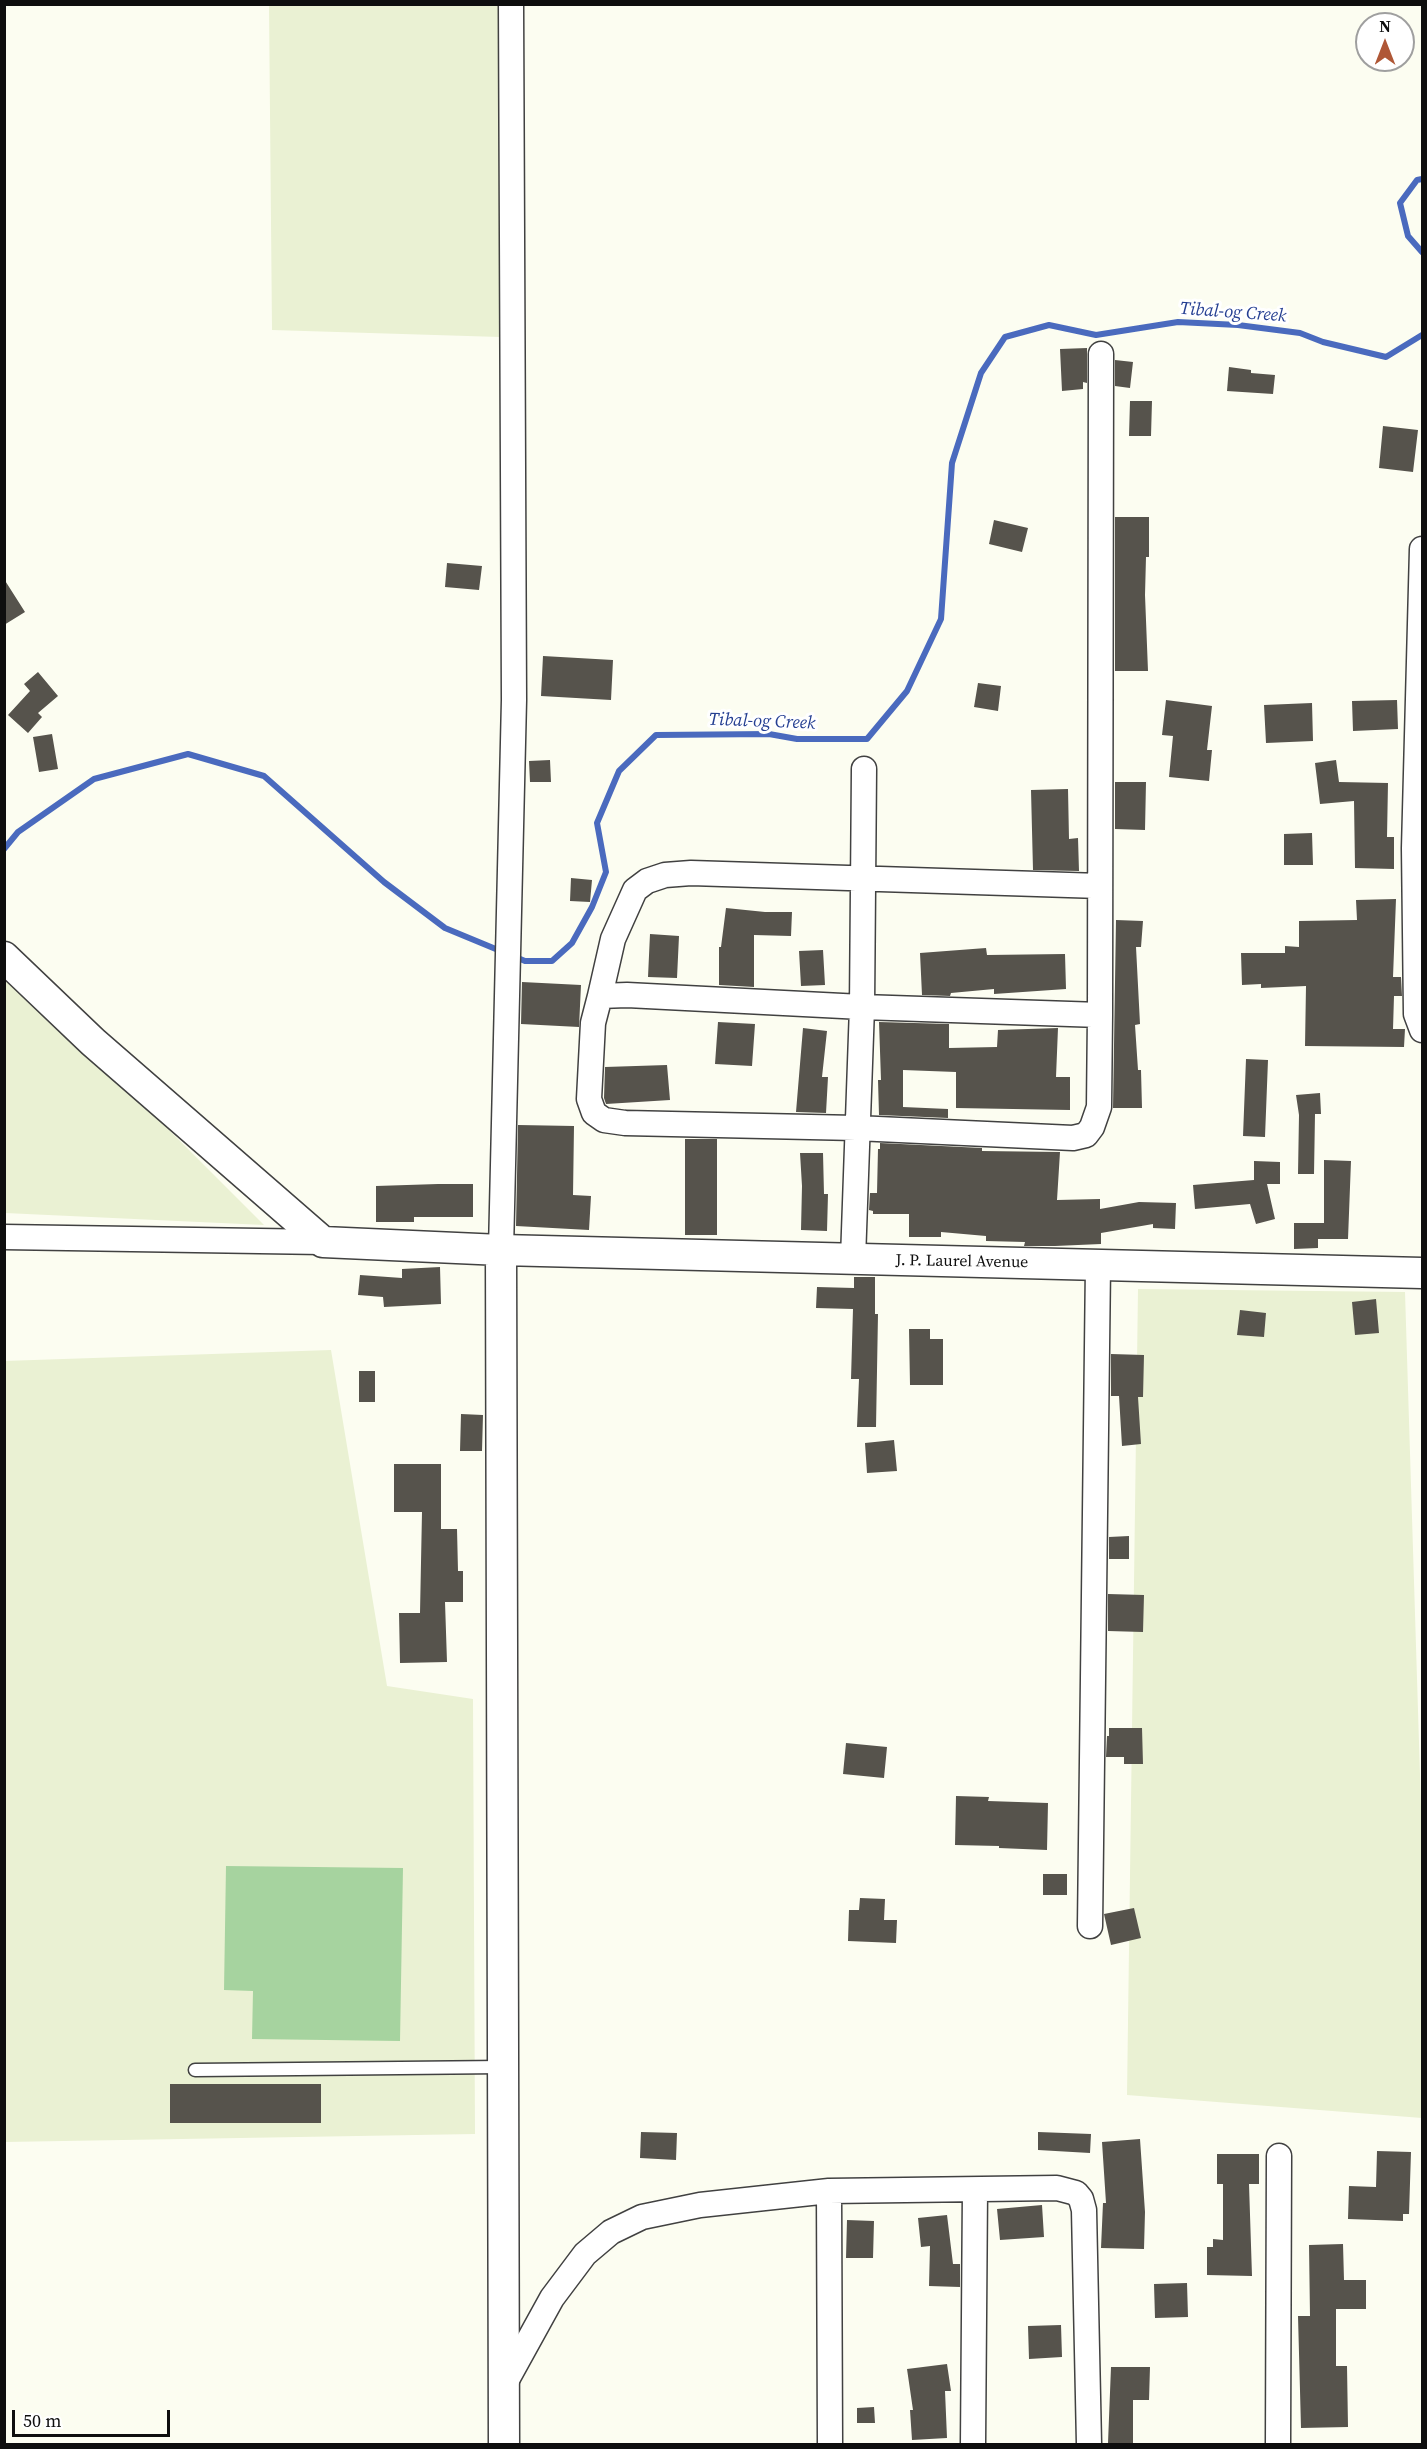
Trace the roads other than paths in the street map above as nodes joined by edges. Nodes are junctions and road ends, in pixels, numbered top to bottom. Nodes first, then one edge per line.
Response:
1 (511, 4) edge
2 (1101, 354) dead end
3 (1422, 549) edge
4 (864, 769) dead end
5 (863, 880) junction
6 (1100, 886) junction
7 (4, 957) edge
8 (600, 996) junction
9 (862, 1007) junction
10 (1100, 1015) junction
11 (1422, 1030) edge
12 (856, 1128) junction
13 (4, 1237) edge
14 (323, 1242) junction
15 (501, 1250) junction
16 (853, 1259) junction
17 (1098, 1265) junction
18 (1422, 1273) edge
19 (1090, 1926) dead end
20 (503, 2067) junction
21 (195, 2070) dead end
22 (1279, 2156) dead end
23 (975, 2190) junction
24 (829, 2191) junction
25 (504, 2385) junction
26 (504, 2445) edge
27 (830, 2445) edge
28 (973, 2445) edge
29 (1089, 2445) edge
30 (1278, 2445) edge

1 - 15 street
2 - 6 street
3 - 11 street
4 - 5 street
5 - 6 street
5 - 8 street
5 - 9 street
6 - 10 street
7 - 14 street
8 - 9 street
8 - 12 street
9 - 10 street
9 - 12 street
10 - 12 street
12 - 16 street
13 - 14 street
14 - 15 street, J. P. Laurel Avenue
15 - 16 street, J. P. Laurel Avenue
15 - 20 street
16 - 17 street, J. P. Laurel Avenue
17 - 18 street, J. P. Laurel Avenue
17 - 19 street
20 - 21 lane
20 - 25 street
22 - 30 street
23 - 24 street
23 - 28 street
23 - 29 street
24 - 25 street
24 - 27 street
25 - 26 street

